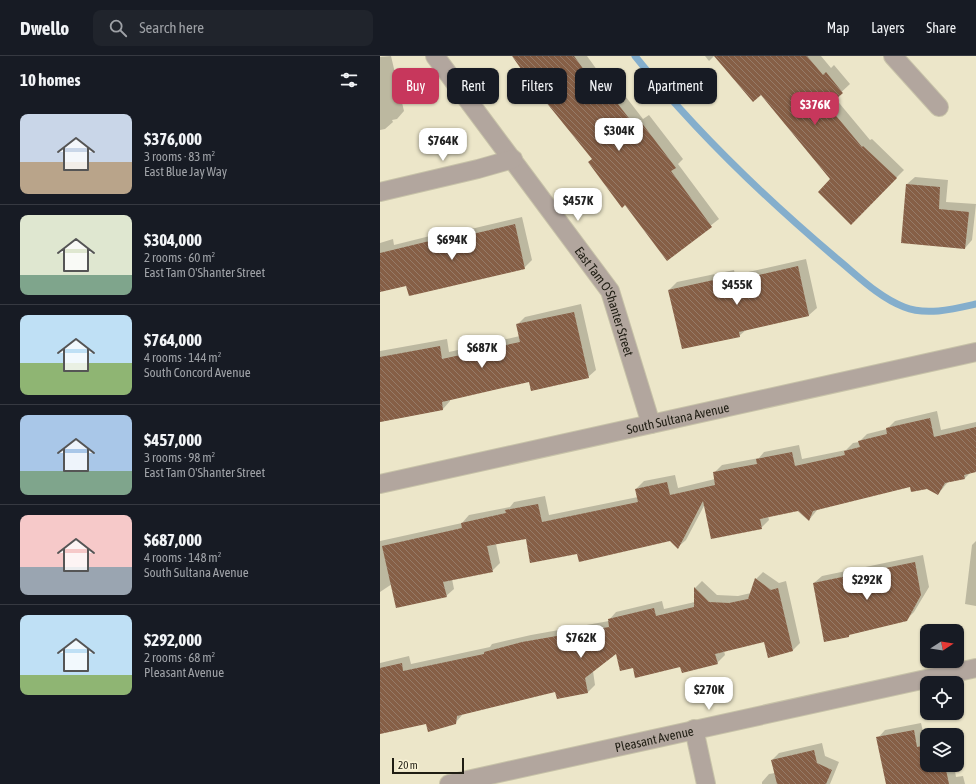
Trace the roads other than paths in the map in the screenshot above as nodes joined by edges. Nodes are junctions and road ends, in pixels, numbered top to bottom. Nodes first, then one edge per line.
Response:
1 (435, 56) edge
2 (894, 56) edge
3 (939, 107) dead end
4 (513, 158) junction
5 (380, 192) edge
6 (976, 352) edge
7 (651, 424) junction
8 (380, 484) edge
9 (976, 668) edge
10 (694, 729) junction
11 (449, 784) edge
12 (706, 784) edge

1 - 4 street, East Tam O'Shanter Street
2 - 3 street
4 - 5 street
4 - 7 street, East Tam O'Shanter Street
6 - 7 street, South Sultana Avenue
7 - 8 street, South Sultana Avenue
9 - 10 street, Pleasant Avenue
10 - 11 street, Pleasant Avenue
10 - 12 street

